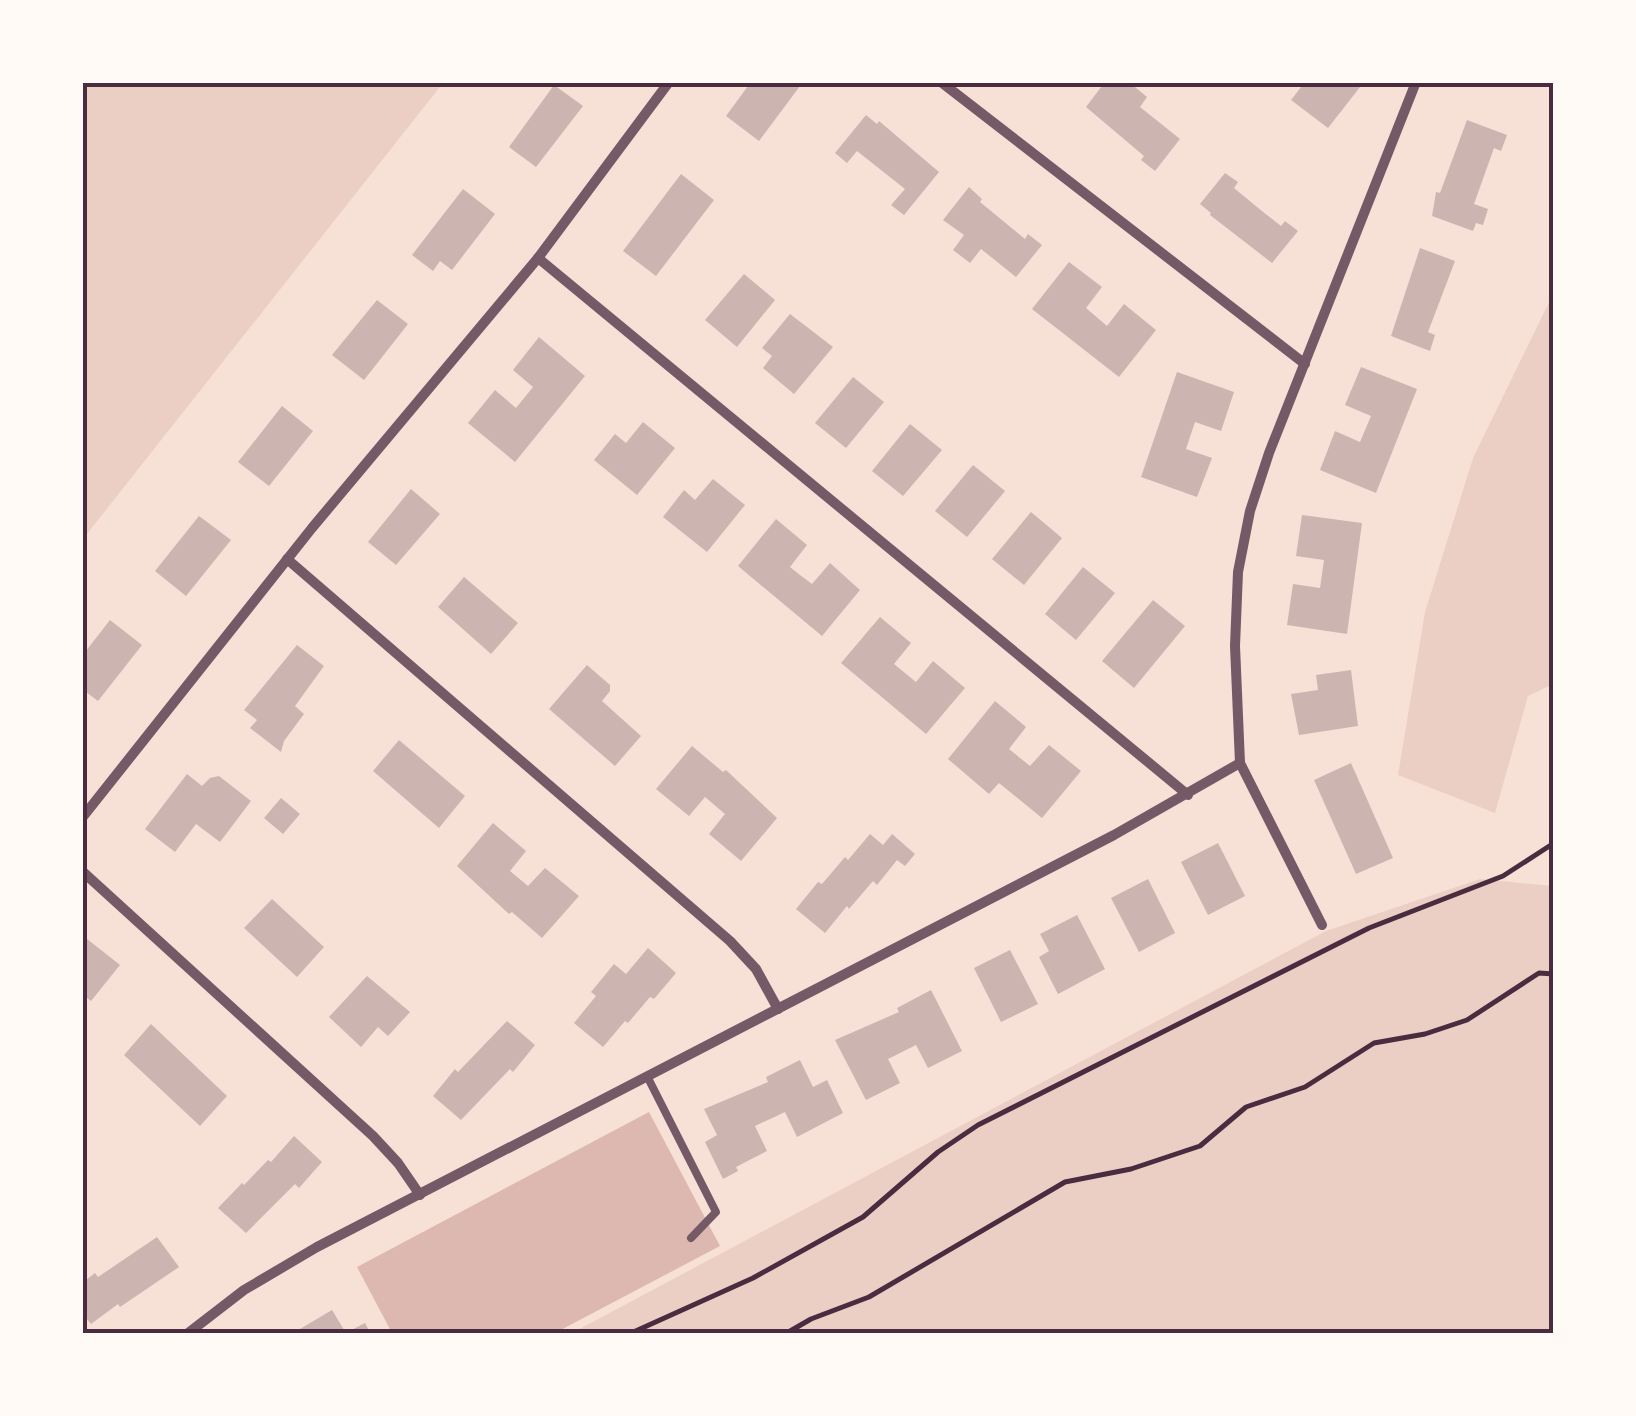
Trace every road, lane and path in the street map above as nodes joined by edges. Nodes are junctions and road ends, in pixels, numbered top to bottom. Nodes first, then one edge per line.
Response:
1 (669, 82) edge
2 (942, 82) edge
3 (1416, 82) edge
4 (538, 258) junction
5 (1304, 364) junction
6 (287, 559) junction
7 (1240, 763) junction
8 (1188, 795) junction
9 (82, 818) edge
10 (1554, 843) edge
11 (82, 871) edge
12 (1322, 926) dead end
13 (1554, 974) edge
14 (778, 1009) junction
15 (648, 1078) junction
16 (420, 1195) junction
17 (691, 1238) dead end
18 (187, 1334) edge
19 (629, 1334) edge
20 (785, 1334) edge

1 - 4 street
2 - 5 street
3 - 5 street
4 - 6 street
4 - 8 street
5 - 7 street
6 - 9 street
6 - 14 street
7 - 8 street
7 - 12 street
8 - 14 street
10 - 19 path
11 - 16 street
13 - 20 path
14 - 15 street
15 - 16 street
15 - 17 lane
16 - 18 street

